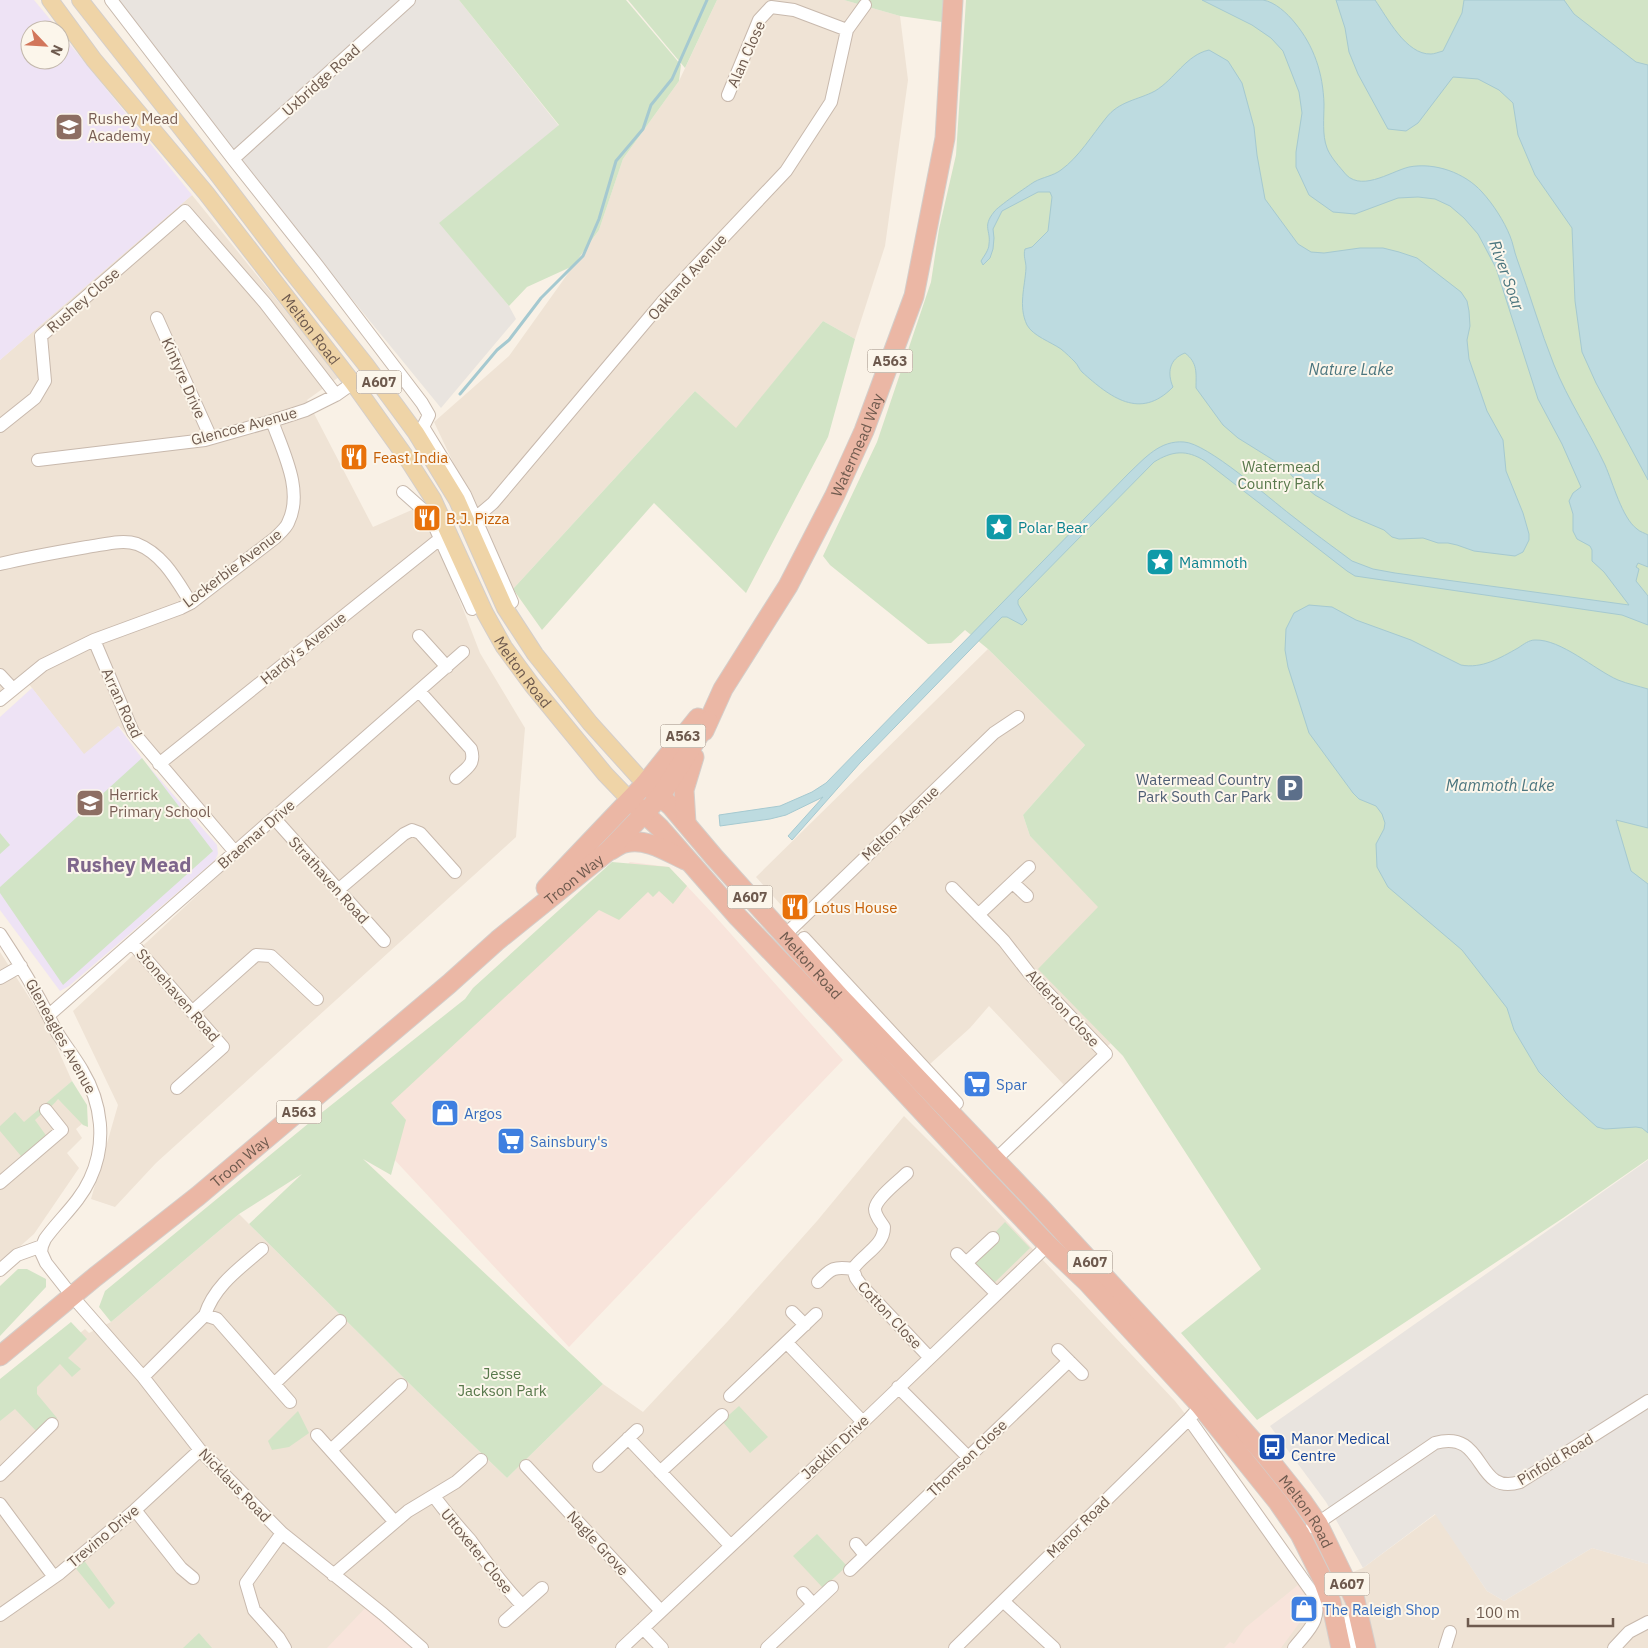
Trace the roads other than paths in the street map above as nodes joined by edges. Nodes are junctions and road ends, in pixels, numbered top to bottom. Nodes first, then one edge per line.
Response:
1 (50, 0) edge
2 (80, 0) edge
3 (111, 0) edge
4 (409, 0) edge
5 (952, 0) edge
6 (865, 5) dead end
7 (847, 30) junction
8 (115, 46) junction
9 (94, 60) junction
10 (728, 95) dead end
11 (232, 159) junction
12 (289, 268) junction
13 (157, 318) dead end
14 (312, 328) junction
15 (354, 383) junction
16 (336, 395) junction
17 (272, 421) junction
18 (0, 426) edge
19 (420, 430) junction
20 (211, 438) junction
21 (38, 460) dead end
22 (403, 492) dead end
23 (470, 521) junction
24 (445, 537) junction
25 (0, 564) edge
26 (191, 603) junction
27 (509, 605) junction
28 (472, 609) dead end
29 (488, 618) junction
30 (419, 636) dead end
31 (94, 640) junction
32 (463, 652) dead end
33 (447, 667) junction
34 (0, 674) edge
35 (12, 689) junction
36 (723, 689) junction
37 (419, 691) junction
38 (0, 700) edge
39 (1018, 717) dead end
40 (708, 721) junction
41 (159, 764) junction
42 (456, 778) dead end
43 (645, 784) junction
44 (660, 797) junction
45 (630, 800) junction
46 (646, 813) junction
47 (274, 818) junction
48 (686, 823) junction
49 (235, 852) junction
50 (606, 852) junction
51 (691, 863) junction
52 (1029, 867) dead end
53 (456, 872) dead end
54 (1014, 883) junction
55 (952, 888) dead end
56 (338, 890) junction
57 (1027, 896) dead end
58 (978, 915) junction
59 (0, 934) edge
60 (794, 936) junction
61 (498, 940) junction
62 (384, 941) dead end
63 (132, 943) junction
64 (820, 965) junction
65 (21, 966) junction
66 (0, 978) edge
67 (317, 1000) dead end
68 (192, 1012) junction
69 (841, 1014) junction
70 (50, 1015) junction
71 (897, 1056) junction
72 (915, 1067) junction
73 (177, 1088) dead end
74 (46, 1110) dead end
75 (921, 1112) junction
76 (995, 1160) junction
77 (904, 1181) dead end
78 (0, 1183) edge
79 (1064, 1233) junction
80 (993, 1238) dead end
81 (1048, 1245) junction
82 (42, 1246) junction
83 (262, 1248) dead end
84 (853, 1269) junction
85 (0, 1270) edge
86 (818, 1282) dead end
87 (1087, 1282) junction
88 (997, 1294) junction
89 (72, 1296) junction
90 (792, 1312) dead end
91 (816, 1314) dead end
92 (205, 1315) junction
93 (340, 1321) dead end
94 (805, 1325) junction
95 (787, 1342) junction
96 (1058, 1350) dead end
97 (0, 1356) edge
98 (930, 1358) junction
99 (1069, 1361) junction
100 (1082, 1374) dead end
101 (143, 1377) junction
102 (274, 1384) junction
103 (402, 1385) dead end
104 (898, 1388) junction
105 (730, 1396) dead end
106 (1648, 1401) edge
107 (290, 1402) dead end
108 (1200, 1406) junction
109 (713, 1419) dead end
110 (863, 1422) junction
111 (52, 1424) dead end
112 (317, 1435) dead end
113 (200, 1450) junction
114 (331, 1450) junction
115 (968, 1457) junction
116 (481, 1460) dead end
117 (599, 1466) dead end
118 (660, 1472) junction
119 (529, 1474) dead end
120 (0, 1475) edge
121 (434, 1496) junction
122 (0, 1504) edge
123 (134, 1510) junction
124 (394, 1521) junction
125 (1318, 1524) junction
126 (282, 1533) junction
127 (1300, 1534) junction
128 (856, 1544) dead end
129 (730, 1545) junction
130 (865, 1555) junction
131 (850, 1570) dead end
132 (333, 1575) junction
133 (1343, 1576) junction
134 (54, 1577) junction
135 (193, 1578) dead end
136 (832, 1587) dead end
137 (542, 1588) dead end
138 (803, 1593) dead end
139 (1003, 1601) junction
140 (813, 1604) junction
141 (522, 1606) junction
142 (661, 1611) junction
143 (0, 1615) edge
144 (505, 1621) dead end
145 (1648, 1622) edge
146 (643, 1628) junction
147 (1450, 1632) dead end
148 (285, 1648) edge
149 (422, 1648) edge
150 (622, 1648) edge
151 (662, 1648) edge
152 (767, 1648) edge
153 (955, 1648) edge
154 (1054, 1648) edge
155 (1294, 1648) edge
156 (1341, 1648) edge
157 (1355, 1648) edge
158 (1366, 1648) edge
159 (1445, 1648) edge
160 (1614, 1648) edge

1 - 9 main road, Melton Road / A607
2 - 8 main road, Melton Road / A607
3 - 11 street
4 - 11 street, Uxbridge Road
5 - 36 highway, Watermead Way / A563
6 - 7 street, Oakland Avenue
7 - 10 street, Alan Close
7 - 23 street, Oakland Avenue
8 - 9 main road
8 - 12 main road, Melton Road / A607
9 - 14 main road, Melton Road / A607
11 - 19 street
12 - 14 main road
12 - 19 main road, Melton Road / A607
13 - 20 street, Kintyre Drive
14 - 15 main road, Melton Road / A607
15 - 16 street, Glencoe Avenue
15 - 24 main road, Melton Road / A607
16 - 17 street, Glencoe Avenue
16 - 18 street, Rushey Close
17 - 20 street, Glencoe Avenue
17 - 26 street, Lockerbie Avenue
19 - 23 main road, Melton Road / A607
20 - 21 street, Glencoe Avenue
22 - 24 street
23 - 27 main road, Melton Road / A607
24 - 28 street
24 - 29 main road, Melton Road / A607
24 - 41 street, Hardy's Avenue
25 - 26 street
26 - 31 street, Lockerbie Avenue
27 - 29 main road
27 - 43 main road, Melton Road / A607
29 - 45 main road, Melton Road / A607
30 - 33 street
31 - 35 street, Lockerbie Avenue
31 - 41 street, Arran Road
32 - 33 street, Braemar Drive
33 - 37 street, Braemar Drive
34 - 35 street
35 - 38 street, Lockerbie Avenue
36 - 40 highway, Watermead Way / A563
36 - 43 highway, Watermead Way / A563
37 - 42 street
37 - 47 street, Braemar Drive
39 - 60 street, Melton Avenue
40 - 44 highway, Watermead Way / A563
40 - 48 highway, Watermead Way / A563
41 - 49 street, Arran Road
43 - 44 highway, Melton Road / A607
43 - 45 highway, Watermead Way / A563
44 - 46 highway, Watermead Way / A563
44 - 48 highway, Melton Road / A607
45 - 46 highway, Melton Road / A607
45 - 61 highway, Troon Way
46 - 50 highway, Troon Way
46 - 51 highway, Melton Road / A607
47 - 49 street, Braemar Drive
47 - 56 street, Strathaven Road
48 - 60 highway, Melton Road / A607
49 - 63 street, Braemar Drive
50 - 51 highway, Melton Road / A607
50 - 61 highway, Troon Way
51 - 69 highway, Melton Road / A607
52 - 54 street
53 - 56 street
54 - 57 street
54 - 58 street
55 - 58 street, Alderton Close
56 - 62 street, Strathaven Road
58 - 76 street, Alderton Close
59 - 65 street, Gleneagles Avenue
60 - 64 highway, Melton Road / A607
61 - 89 highway, Troon Way / A563
63 - 68 street, Stonehaven Road
63 - 70 street, Braemar Drive
64 - 69 highway, Melton Road
64 - 72 street
65 - 66 street
65 - 70 street, Gleneagles Avenue
67 - 68 street
68 - 73 street, Stonehaven Road
69 - 71 highway, Melton Road / A607
69 - 75 highway, Melton Road / A607
70 - 82 street, Gleneagles Avenue
71 - 72 highway, Melton Road / A607
71 - 75 highway
72 - 76 highway, Melton Road / A607
74 - 78 street
75 - 81 highway, Melton Road / A607
76 - 79 highway, Melton Road / A607
77 - 84 street, Cotton Close
79 - 87 highway, Melton Road
79 - 108 highway, Melton Road / A607
80 - 88 street
81 - 87 highway, Melton Road / A607
81 - 88 street, Jacklin Drive
82 - 85 street
82 - 89 street
83 - 92 street
84 - 86 street, Cotton Close
84 - 98 street, Cotton Close
87 - 108 highway, Melton Road / A607
88 - 98 street, Jacklin Drive
89 - 97 highway, Troon Way / A563
89 - 101 street, Nicklaus Road
90 - 94 street
91 - 94 street
92 - 101 street
92 - 102 street
93 - 102 street
94 - 95 street
95 - 105 street
95 - 110 street
96 - 99 street
98 - 104 street, Jacklin Drive
99 - 100 street
99 - 115 street, Thomson Close
101 - 113 street, Nicklaus Road
102 - 107 street
103 - 114 street
104 - 110 street, Jacklin Drive
104 - 115 street
106 - 125 street, Pinfold Road
108 - 125 highway, Melton Road / A607
108 - 127 highway, Melton Road / A607
108 - 139 street, Manor Road
108 - 155 street
109 - 118 street
110 - 129 street, Jacklin Drive
111 - 120 street
112 - 114 street
113 - 123 street, Trevino Drive
113 - 126 street, Nicklaus Road
114 - 124 street
115 - 130 street, Thomson Close
116 - 121 street
117 - 118 street
118 - 129 street
119 - 142 street, Nagle Grove
121 - 124 street
121 - 141 street, Uttoxeter Close
122 - 134 street
123 - 134 street, Trevino Drive
123 - 135 street
124 - 132 street
125 - 127 street, Pinfold Road
125 - 133 highway, Melton Road / A607
126 - 132 street, Nicklaus Road
126 - 148 street
127 - 156 highway, Melton Road / A607
128 - 130 street
129 - 142 street, Jacklin Drive
130 - 131 street, Thomson Close
132 - 149 street, Nicklaus Road
133 - 157 street
133 - 158 highway, Melton Road / A607
134 - 143 street, Trevino Drive
136 - 140 street
137 - 141 street, Uttoxeter Close
138 - 140 street
139 - 153 street, Manor Road
139 - 154 street
140 - 152 street
141 - 144 street, Uttoxeter Close
142 - 146 street, Jacklin Drive
145 - 160 street
146 - 150 street, Jacklin Drive
146 - 151 street
147 - 159 street

